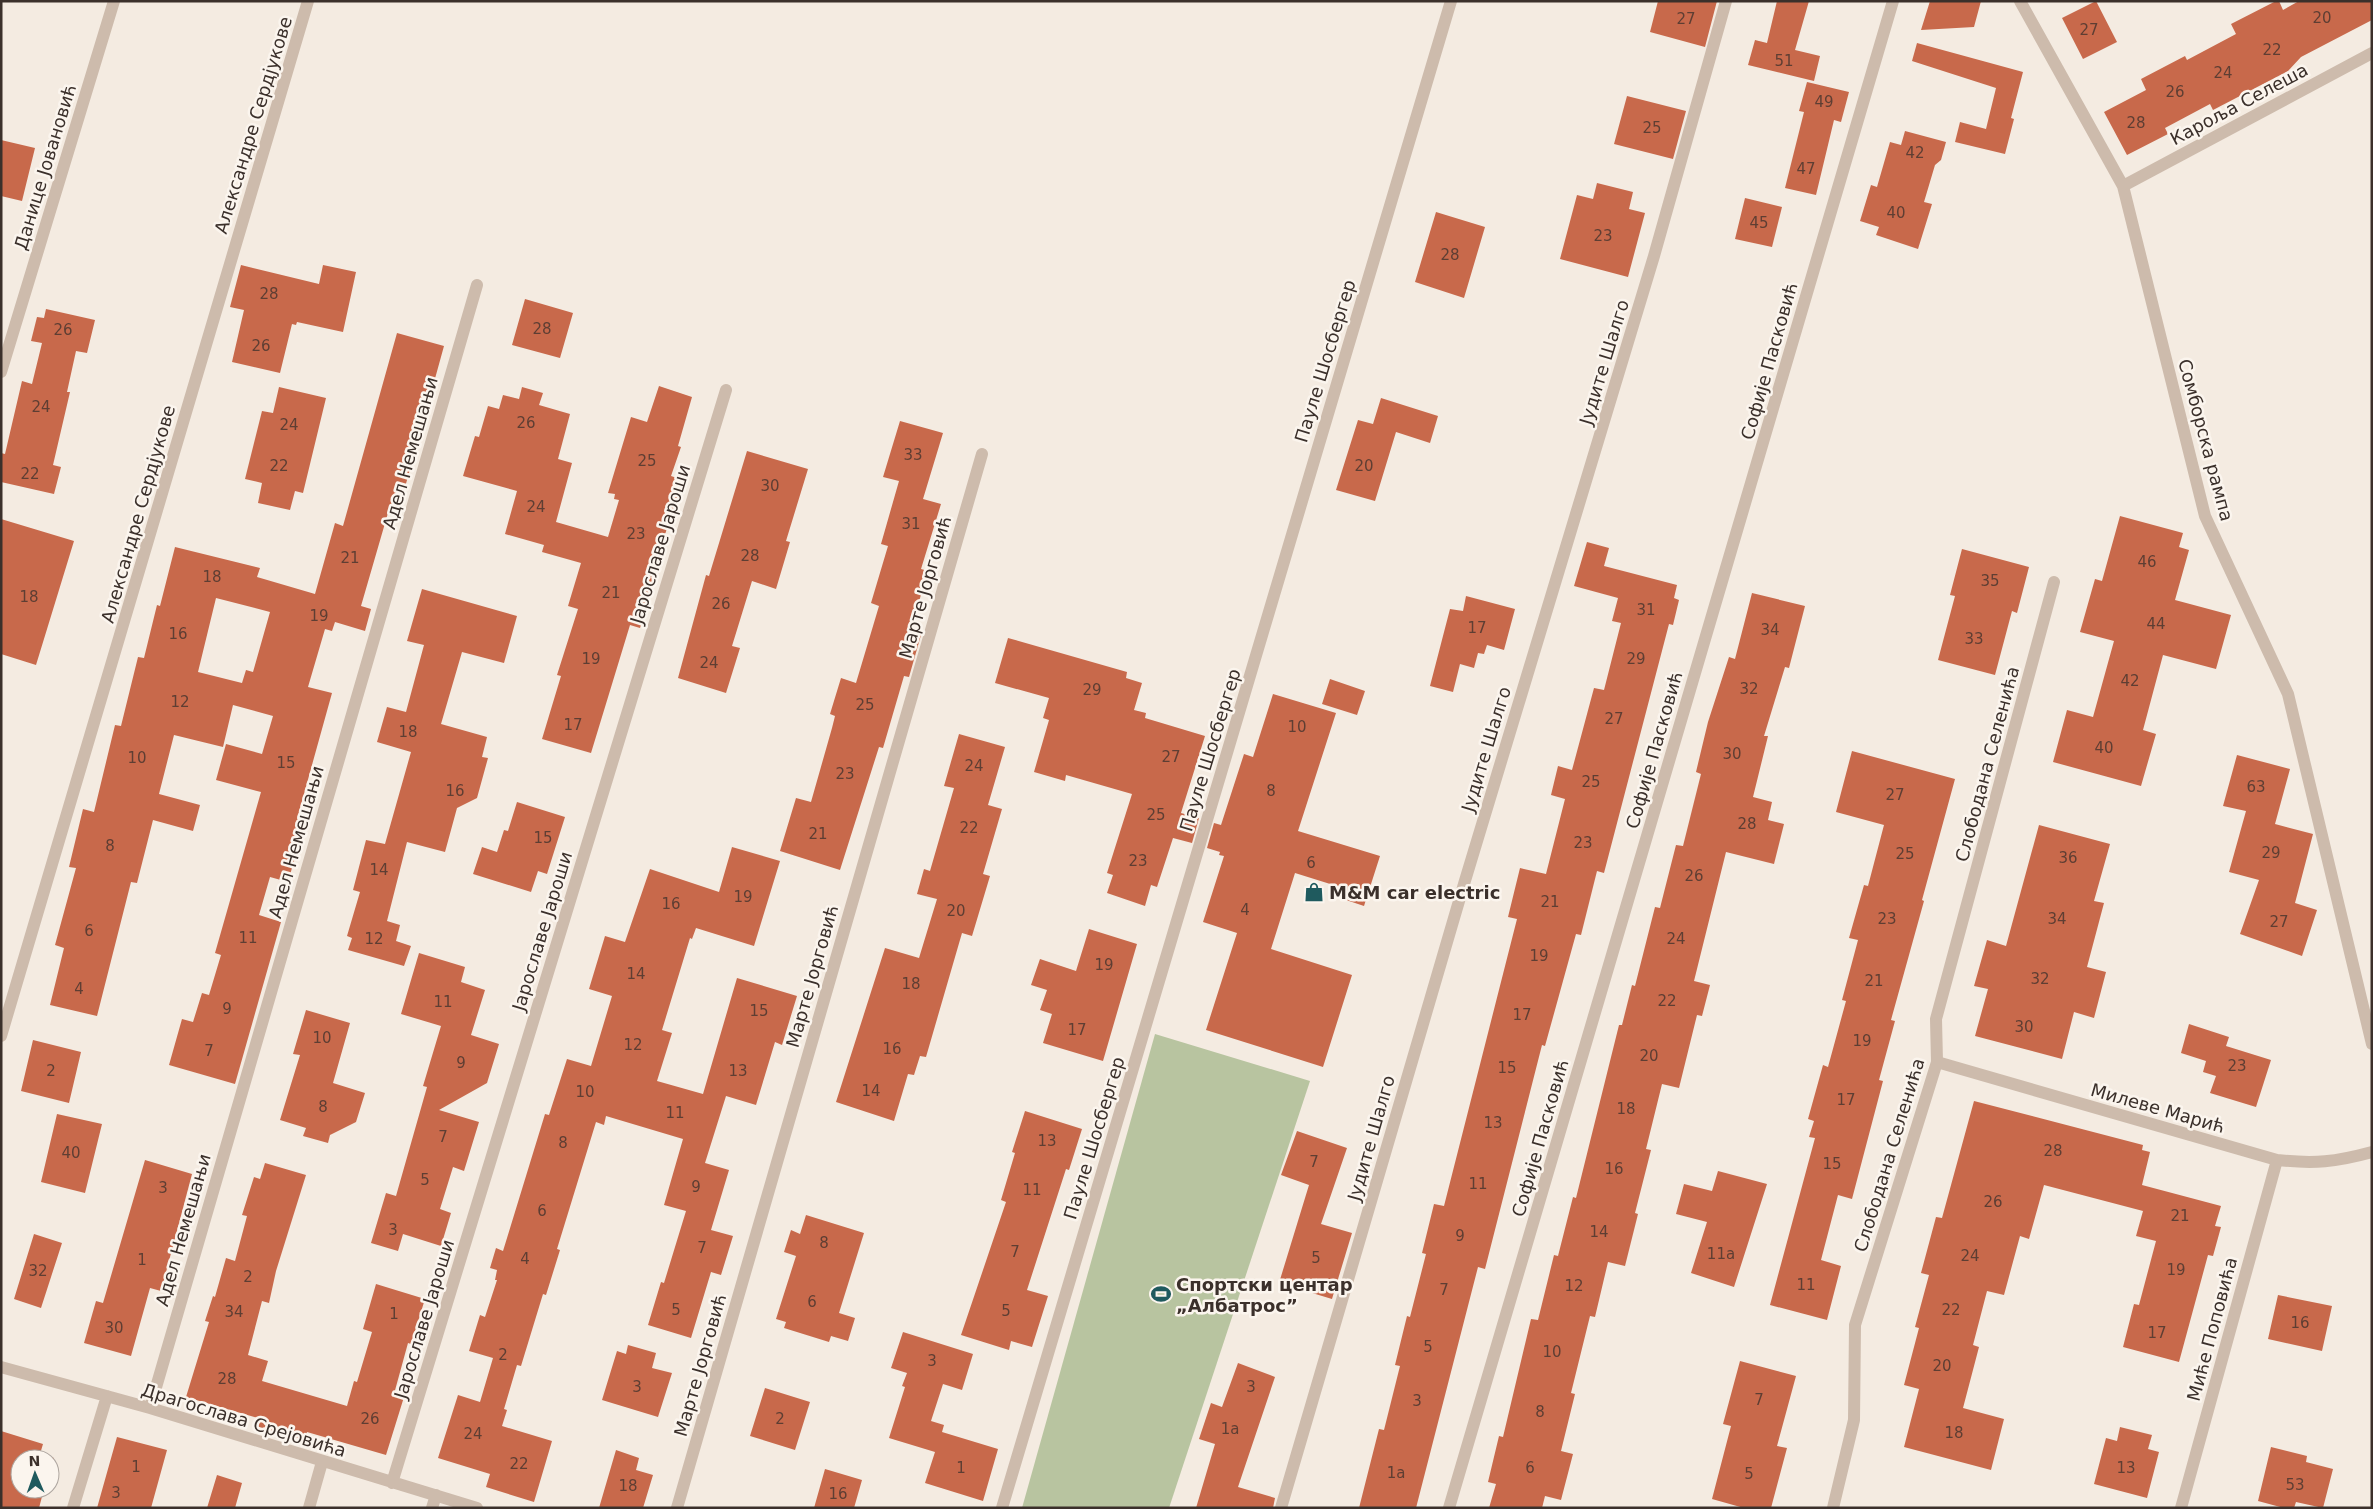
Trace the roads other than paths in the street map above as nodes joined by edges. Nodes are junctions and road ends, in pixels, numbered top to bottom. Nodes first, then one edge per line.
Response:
1 (114, 1) edge
2 (308, 1) edge
3 (1451, 1) edge
4 (1726, 1) edge
5 (1893, 1) edge
6 (2020, 1) edge
7 (2372, 53) edge
8 (2123, 186) junction
9 (477, 285) dead end
10 (1, 372) edge
11 (726, 390) dead end
12 (982, 454) dead end
13 (2054, 582) dead end
14 (1, 1036) edge
15 (2372, 1044) edge
16 (1937, 1062) junction
17 (2372, 1152) edge
18 (2277, 1160) junction
19 (1, 1367) edge
20 (107, 1396) junction
21 (150, 1408) junction
22 (322, 1462) junction
23 (392, 1483) junction
24 (436, 1495) junction
25 (73, 1508) edge
26 (309, 1508) edge
27 (432, 1508) edge
28 (476, 1508) edge
29 (677, 1508) edge
30 (1002, 1508) edge
31 (1281, 1508) edge
32 (1449, 1508) edge
33 (1833, 1508) edge
34 (2181, 1508) edge

1 - 10 street, Данице Јовановић
2 - 14 street, Александре Сердјукове
3 - 30 street, Пауле Шосбергер
4 - 31 street, Јудите Шалго
5 - 32 street, Софије Пасковић
6 - 8 street, Сомборска рампа
7 - 8 street, Кароља Селеша
8 - 15 street, Сомборска рампа
9 - 21 street, Адел Немешањи
11 - 23 street, Јарославе Јароши
12 - 29 street, Марте Јорговић
13 - 16 street, Слободана Селенића
16 - 18 street, Милеве Марић
16 - 33 street, Слободана Селенића
17 - 18 street, Милеве Марић
18 - 34 street, Миће Поповића
19 - 20 street, Драгослава Срејовића
20 - 21 street, Драгослава Срејовића
20 - 25 street
21 - 22 street, Драгослава Срејовића
22 - 23 street, Драгослава Срејовића
22 - 26 street
23 - 24 street, Драгослава Срејовића
24 - 27 street
24 - 28 street, Драгослава Срејовића

